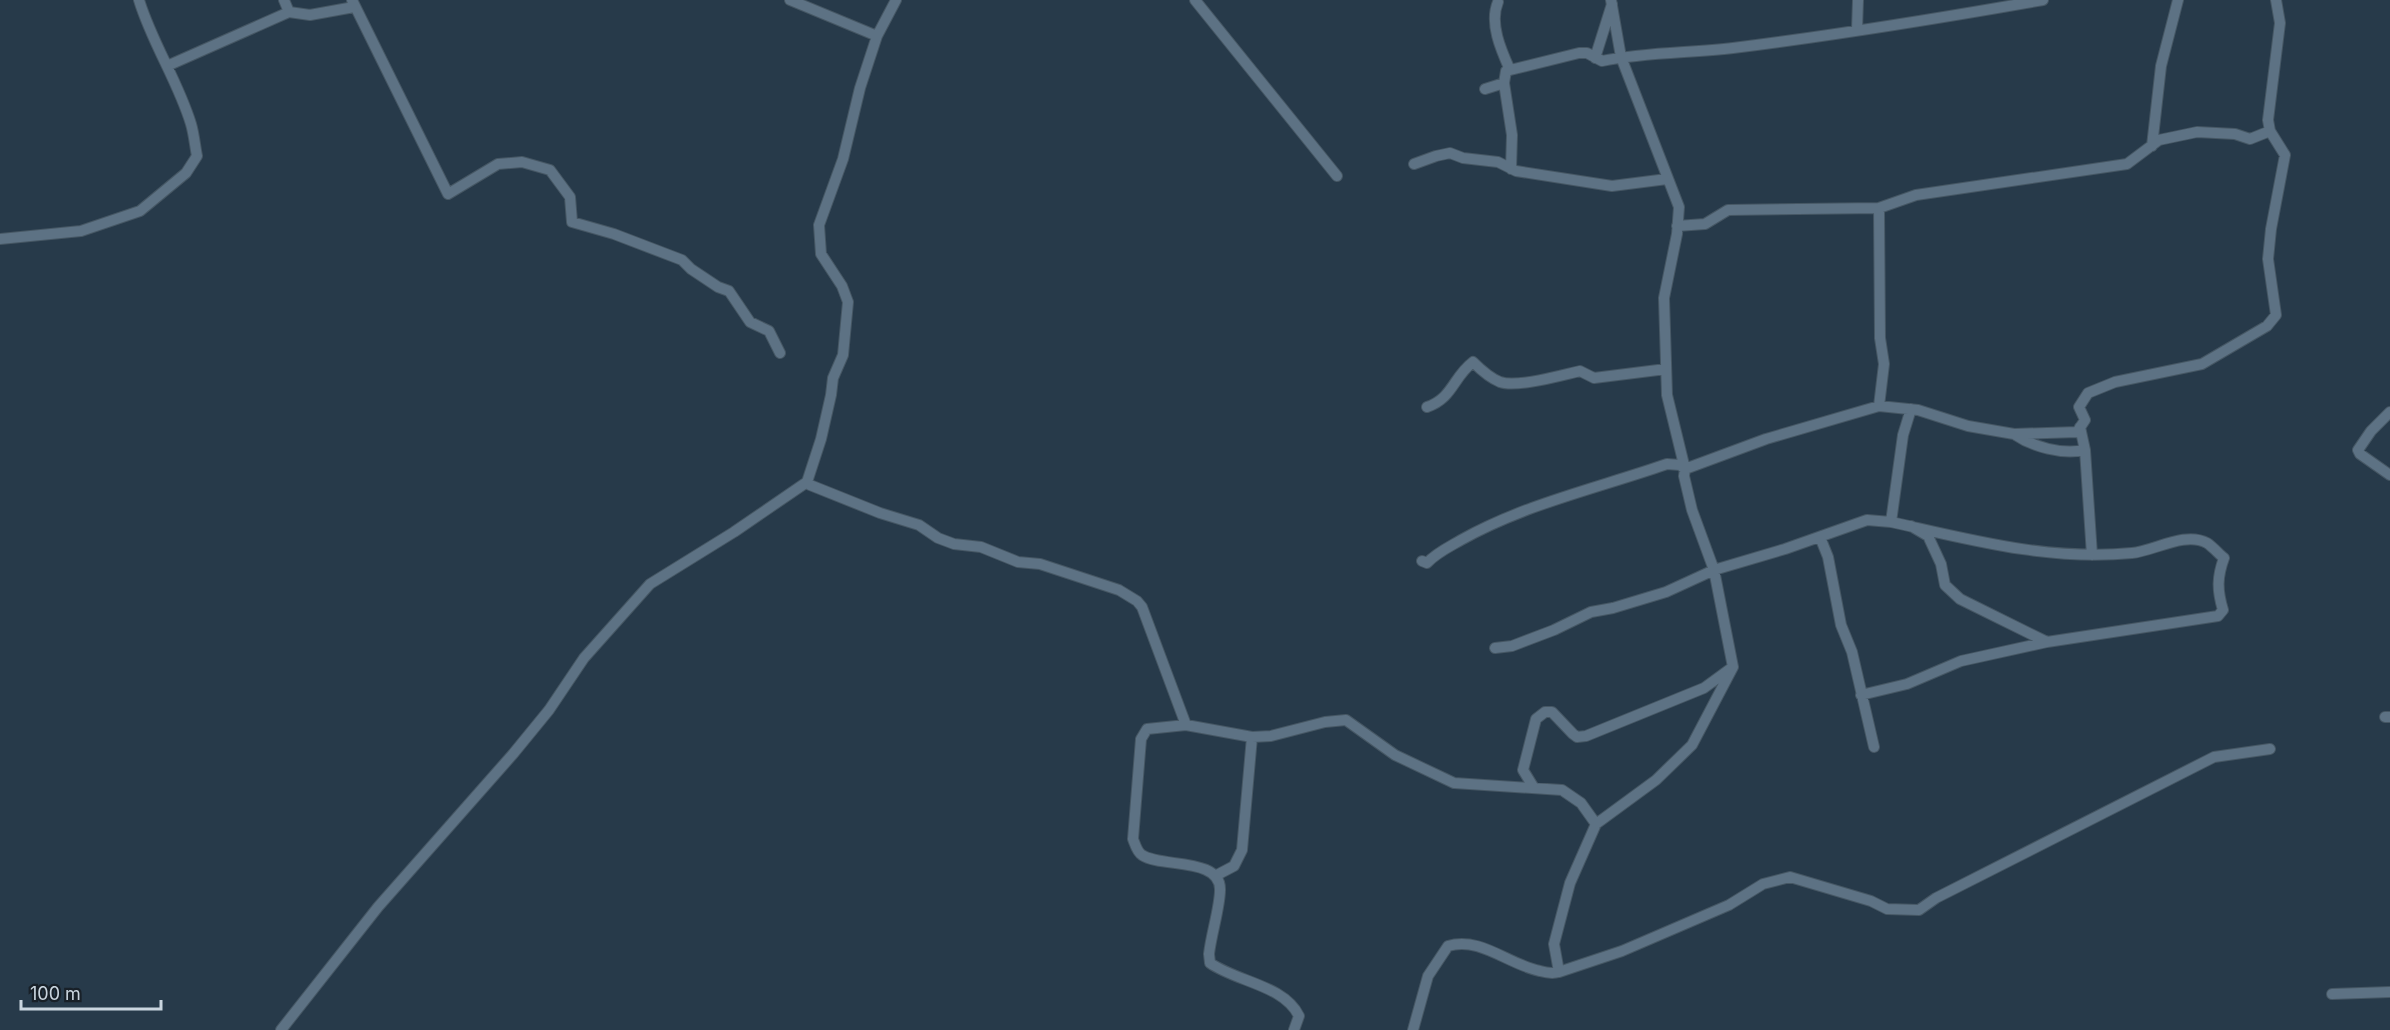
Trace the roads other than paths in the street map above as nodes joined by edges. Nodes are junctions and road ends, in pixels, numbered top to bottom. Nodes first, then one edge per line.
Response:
1 (139, 0) edge
2 (284, 0) edge
3 (790, 0) edge
4 (896, 0) edge
5 (1196, 0) edge
6 (1858, 0) edge
7 (2043, 0) edge
8 (2178, 0) edge
9 (2277, 0) edge
10 (1612, 1) edge
11 (1498, 2) dead end
12 (353, 4) edge
13 (289, 12) junction
14 (1857, 30) junction
15 (878, 36) junction
16 (1621, 57) junction
17 (1595, 58) junction
18 (167, 66) junction
19 (1510, 70) junction
20 (1503, 83) junction
21 (1485, 89) dead end
22 (2270, 130) junction
23 (2152, 146) junction
24 (1414, 164) dead end
25 (1511, 169) junction
26 (1337, 176) dead end
27 (1667, 179) junction
28 (1879, 208) junction
29 (1677, 226) junction
30 (0, 239) edge
31 (780, 353) dead end
32 (1666, 369) junction
33 (1879, 405) junction
34 (1426, 407) dead end
35 (1911, 409) junction
36 (2390, 412) edge
37 (2080, 426) junction
38 (2014, 434) junction
39 (2085, 450) junction
40 (1685, 469) junction
41 (2390, 475) edge
42 (807, 482) junction
43 (1891, 522) junction
44 (1911, 526) junction
45 (1820, 537) junction
46 (2092, 555) junction
47 (1422, 561) dead end
48 (1714, 570) junction
49 (2048, 642) junction
50 (1495, 648) dead end
51 (1733, 667) junction
52 (1861, 695) junction
53 (1186, 725) junction
54 (1252, 737) junction
55 (1874, 747) dead end
56 (2270, 749) dead end
57 (1534, 788) junction
58 (1596, 824) junction
59 (1215, 876) junction
60 (1559, 972) junction
61 (2390, 992) edge
62 (2332, 994) dead end
63 (281, 1030) edge
64 (1294, 1030) edge
65 (1413, 1030) edge

1 - 18 street
2 - 13 street
3 - 15 street
4 - 15 street
5 - 26 street
6 - 14 street
7 - 14 street
8 - 23 street
9 - 22 street
10 - 16 street
10 - 17 street
11 - 19 street
12 - 13 street
12 - 31 street
13 - 18 street
14 - 16 street
15 - 42 street
16 - 17 street
16 - 27 street
17 - 19 street
18 - 30 street
19 - 20 street
20 - 21 street
20 - 25 street
22 - 23 street
22 - 37 street
23 - 28 street
24 - 25 street
25 - 27 street
27 - 29 street
28 - 29 street
28 - 33 street
29 - 32 street
32 - 34 street
32 - 40 street
33 - 35 street
33 - 40 street
35 - 38 street
35 - 43 street
36 - 41 street
37 - 38 street
37 - 39 street
38 - 39 street
39 - 46 street
40 - 47 street
40 - 48 street
42 - 53 street
42 - 63 street
43 - 44 street
43 - 45 street
44 - 46 street
44 - 49 street
45 - 48 street
45 - 52 street
46 - 49 street
48 - 50 street
48 - 51 street
49 - 52 street
51 - 57 street
51 - 58 street
52 - 55 street
53 - 54 street
53 - 59 street
54 - 57 street
54 - 59 street
56 - 60 street
57 - 58 street
58 - 60 street
59 - 64 street
60 - 65 street
61 - 62 street

